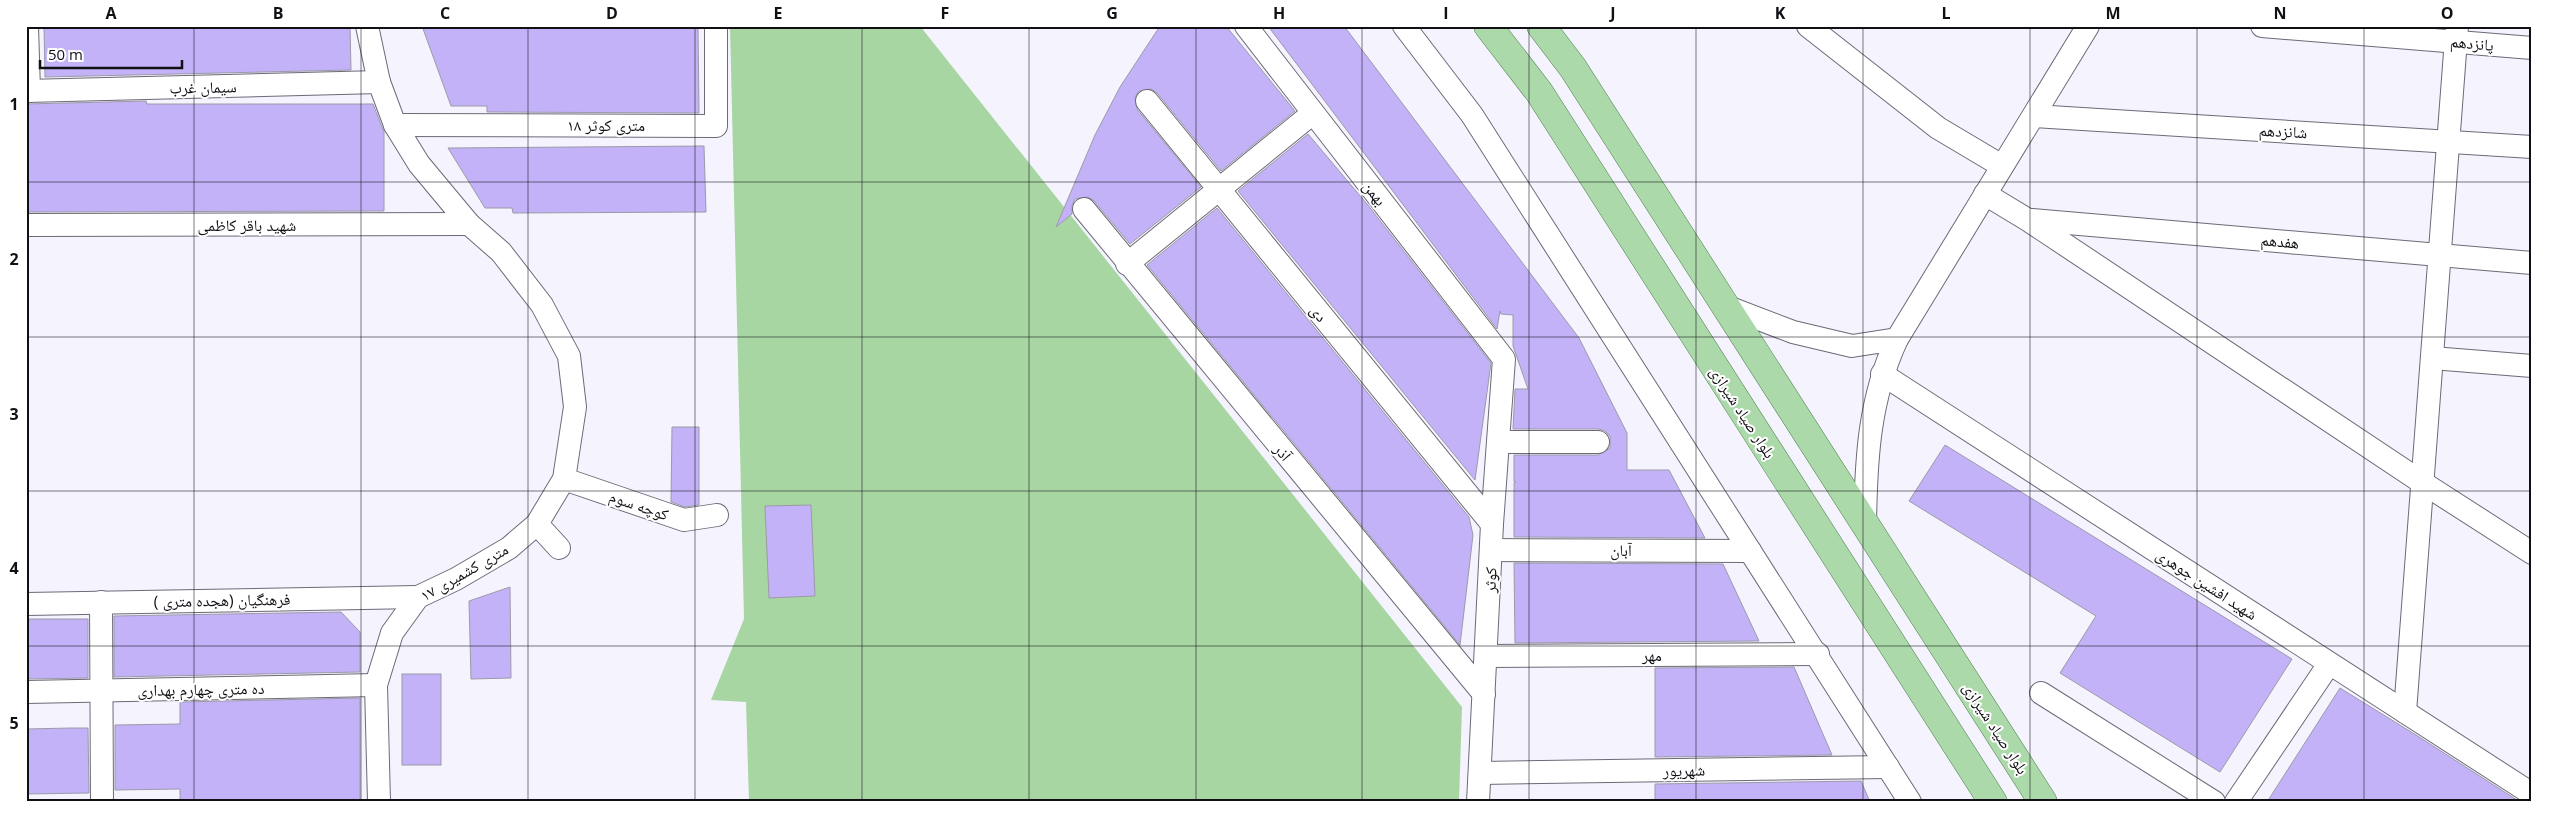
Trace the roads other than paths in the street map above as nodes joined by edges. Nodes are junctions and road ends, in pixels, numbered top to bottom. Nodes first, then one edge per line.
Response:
1 (27, 26) edge
2 (368, 26) edge
3 (716, 26) edge
4 (1246, 26) edge
5 (1404, 26) edge
6 (1488, 26) edge
7 (1541, 26) edge
8 (1808, 26) edge
9 (2088, 26) edge
10 (2262, 26) edge
11 (2456, 34) edge
12 (2532, 48) edge
13 (379, 82) junction
14 (28, 91) edge
15 (1147, 101) dead end
16 (1312, 113) junction
17 (2034, 116) junction
18 (395, 125) junction
19 (2448, 140) junction
20 (2532, 147) edge
21 (2002, 166) junction
22 (1218, 189) junction
23 (1985, 194) junction
24 (1084, 209) dead end
25 (2028, 220) junction
26 (469, 224) junction
27 (26, 225) edge
28 (2438, 254) junction
29 (2532, 263) edge
30 (1127, 264) junction
31 (1725, 306) junction
32 (1897, 339) junction
33 (2432, 358) junction
34 (1504, 359) joint
35 (2532, 366) edge
36 (1882, 374) junction
37 (1498, 442) junction
38 (1598, 442) dead end
39 (564, 479) junction
40 (2423, 483) junction
41 (717, 515) dead end
42 (537, 524) junction
43 (1492, 524) junction
44 (1865, 524) junction
45 (559, 548) dead end
46 (2528, 548) edge
47 (1491, 550) junction
48 (1750, 551) junction
49 (418, 596) junction
50 (101, 602) junction
51 (26, 604) edge
52 (1818, 654) junction
53 (1486, 656) junction
54 (2329, 664) junction
55 (376, 685) junction
56 (102, 691) junction
57 (26, 692) edge
58 (2041, 693) dead end
59 (1484, 694) junction
60 (2405, 712) junction
61 (1888, 767) junction
62 (1480, 773) junction
63 (2532, 794) edge
64 (102, 802) edge
65 (379, 802) edge
66 (1478, 802) edge
67 (1910, 802) edge
68 (1993, 802) edge
69 (2043, 802) edge
70 (2214, 802) edge
71 (2236, 802) edge

1 - 14 street
2 - 13 street, ۱۷ متری کشمیری
3 - 18 street, ۱۸ متری کوثر
4 - 16 street, بهمن
5 - 48 street
6 - 68 main road, بلوار صیاد شیرازی
7 - 31 main road, بلوار صیاد شیرازی
8 - 21 street
9 - 17 street
10 - 11 street, پانزدهم
11 - 12 street, پانزدهم
11 - 19 street
13 - 14 street, سیمان غرب
13 - 18 street, ۱۷ متری کشمیری
15 - 22 street, دی
16 - 22 street
16 - 34 street, بهمن
17 - 19 street, شانزدهم
17 - 21 street
18 - 26 street, ۱۷ متری کشمیری
19 - 20 street, شانزدهم
19 - 28 street
21 - 23 street
22 - 30 street
22 - 43 street, دی
23 - 25 street
23 - 32 street
24 - 30 street, آذر
25 - 28 street, هفدهم
25 - 40 street
26 - 27 street, شهید باقر کاظمی
26 - 39 street, ۱۷ متری کشمیری
28 - 29 street, هفدهم
28 - 33 street
30 - 59 street, آذر
31 - 32 street
31 - 44 main road, بلوار صیاد شیرازی
32 - 36 street
33 - 35 street
33 - 40 street
34 - 37 street, کوثر
36 - 44 street
36 - 54 street, شهید افشین جوهری
37 - 38 street
37 - 43 street, کوثر
39 - 41 street, کوچه سوم
39 - 42 street, ۱۷ متری کشمیری
40 - 46 street
40 - 60 street
42 - 45 street
42 - 49 street, ۱۷ متری کشمیری
43 - 47 street, کوثر
44 - 69 main road, بلوار صیاد شیرازی
47 - 48 street, آبان
47 - 53 street, کوثر
48 - 52 street
49 - 50 street, فرهنگیان (هجده متری )
49 - 55 street, ۱۷ متری کشمیری
50 - 51 street, فرهنگیان (هجده متری )
50 - 56 street
52 - 53 street, مهر
52 - 61 street
53 - 59 street, کوثر
54 - 60 street, شهید افشین جوهری
54 - 71 street
55 - 56 street, ده متری چهارم بهداری
55 - 65 street, ۱۷ متری کشمیری
56 - 57 street, ده متری چهارم بهداری
56 - 64 street
58 - 70 street
59 - 62 street, کوثر
60 - 63 street, شهید افشین جوهری
61 - 62 street, شهریور
61 - 67 street
62 - 66 street, کوثر

